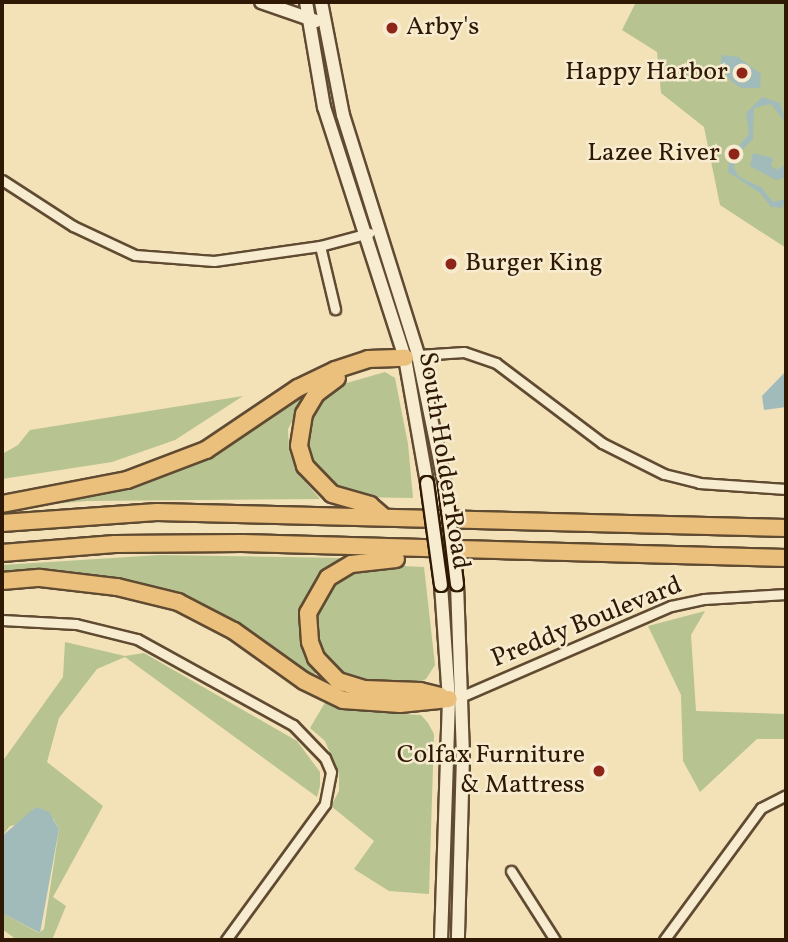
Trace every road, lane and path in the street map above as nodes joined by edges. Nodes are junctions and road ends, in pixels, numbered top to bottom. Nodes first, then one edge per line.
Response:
1 (261, 2) edge
2 (306, 2) edge
3 (321, 2) edge
4 (308, 19) junction
5 (323, 23) junction
6 (2, 180) edge
7 (380, 230) junction
8 (363, 235) junction
9 (320, 246) junction
10 (335, 310) dead end
11 (412, 356) junction
12 (786, 489) edge
13 (2, 504) edge
14 (384, 517) junction
15 (2, 523) edge
16 (786, 528) edge
17 (454, 551) junction
18 (2, 553) edge
19 (786, 558) edge
20 (2, 581) edge
21 (786, 594) edge
22 (2, 620) edge
23 (456, 698) junction
24 (786, 795) edge
25 (511, 871) dead end
26 (226, 940) edge
27 (441, 940) edge
28 (458, 940) edge
29 (555, 940) edge
30 (664, 940) edge

1 - 4 main road
2 - 4 main road, South Holden Road
3 - 5 main road, South Holden Road
4 - 5 main road
4 - 8 main road, South Holden Road
5 - 7 main road, South Holden Road
6 - 9 street
7 - 8 street
7 - 11 main road, South Holden Road
8 - 9 street
8 - 11 main road, South Holden Road
9 - 10 street
11 - 12 street
11 - 13 highway
11 - 14 highway
11 - 23 main road, South Holden Road, bridge
11 - 23 main road, South Holden Road, bridge
14 - 15 highway
14 - 16 highway
17 - 18 highway
17 - 19 highway
17 - 23 highway
20 - 23 highway
21 - 23 street, Preddy Boulevard
22 - 26 street
23 - 27 main road, South Holden Road
23 - 28 main road, South Holden Road
24 - 30 street
25 - 29 street

